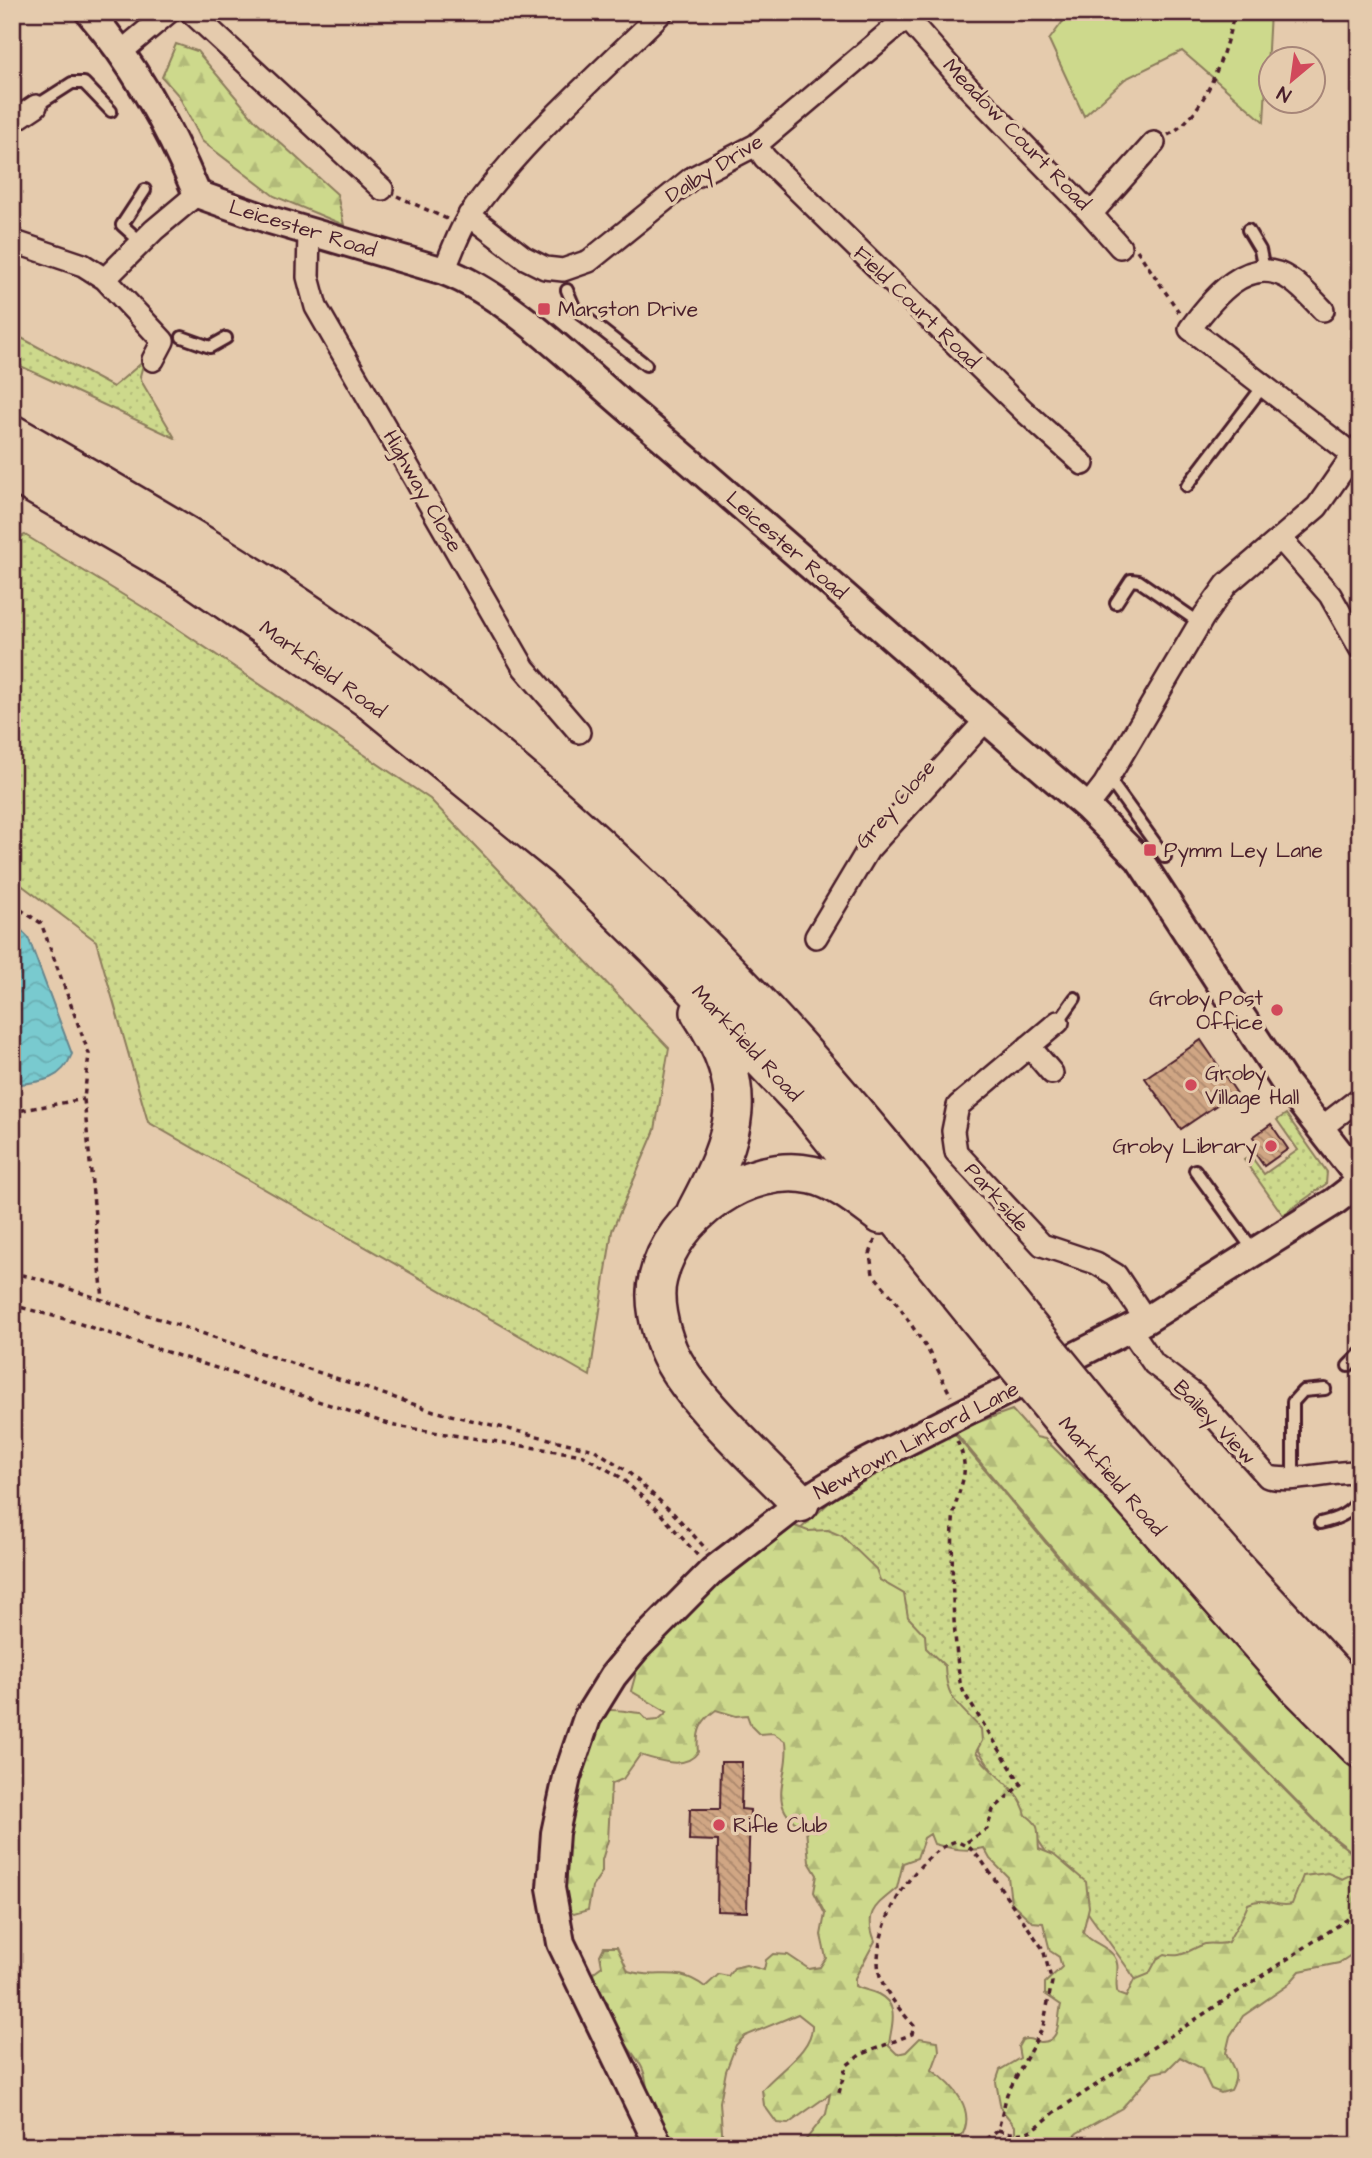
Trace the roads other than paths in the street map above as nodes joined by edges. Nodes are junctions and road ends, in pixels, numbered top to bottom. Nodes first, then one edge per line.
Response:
1 (169, 12) edge
2 (191, 12) edge
3 (662, 12) edge
4 (91, 13) edge
5 (910, 15) edge
6 (121, 52) junction
7 (36, 106) joint
8 (111, 111) dead end
9 (13, 118) edge
10 (1154, 143) road end
11 (756, 145) junction
12 (382, 189) road end
13 (145, 190) dead end
14 (197, 194) junction
15 (1091, 214) junction
16 (466, 220) junction
17 (1248, 230) dead end
18 (309, 232) junction
19 (12, 241) edge
20 (142, 243) junction
21 (1120, 247) road end
22 (1264, 270) junction
23 (444, 271) junction
24 (105, 279) junction
25 (565, 280) junction
26 (1323, 310) dead end
27 (226, 338) dead end
28 (172, 339) junction
29 (153, 360) dead end
30 (646, 365) dead end
31 (1264, 385) junction
32 (12, 434) edge
33 (1356, 450) edge
34 (1083, 464) dead end
35 (12, 472) edge
36 (1188, 486) dead end
37 (1281, 539) junction
38 (1116, 603) dead end
39 (1200, 623) junction
40 (1360, 648) edge
41 (981, 716) junction
42 (579, 732) dead end
43 (1108, 778) junction
44 (1087, 807) junction
45 (1165, 857) dead end
46 (822, 901) dead end
47 (816, 937) dead end
48 (659, 951) junction
49 (1074, 998) dead end
50 (1058, 1022) joint
51 (1029, 1046) junction
52 (1052, 1073) dead end
53 (1360, 1098) edge
54 (1321, 1128) junction
55 (1195, 1170) dead end
56 (1360, 1180) edge
57 (694, 1215) junction
58 (917, 1242) junction
59 (1254, 1251) junction
60 (1138, 1325) junction
61 (1006, 1327) junction
62 (1360, 1354) edge
63 (1348, 1366) dead end
64 (1325, 1389) dead end
65 (1084, 1420) junction
66 (1360, 1472) edge
67 (1293, 1478) junction
68 (1360, 1498) edge
69 (800, 1503) junction
70 (1320, 1523) dead end
71 (1360, 1702) edge
72 (1360, 1749) edge
73 (659, 2146) edge

1 - 6 street
2 - 12 street
3 - 16 street
4 - 6 street
5 - 11 street, Dalby Drive
5 - 15 street, Meadow Court Road
6 - 14 street
7 - 8 lane
7 - 9 street
10 - 15 street, Meadow Court Road
11 - 25 street, Dalby Drive
11 - 34 street, Field Court Road
13 - 20 lane
14 - 18 street, Leicester Road
14 - 20 street
15 - 21 street
16 - 23 street
16 - 25 street
17 - 22 lane
18 - 23 street, Leicester Road
18 - 42 street, Highway Close
19 - 24 street
20 - 24 street
22 - 26 street
22 - 31 street
23 - 41 street, Leicester Road
24 - 28 street
25 - 30 lane
27 - 28 lane
28 - 29 street
31 - 33 street
31 - 36 lane
32 - 61 highway, Markfield Road
33 - 37 street
35 - 48 highway, Markfield Road
37 - 39 street
37 - 40 street
38 - 39 lane
39 - 43 street
41 - 44 street, Leicester Road
41 - 46 street, Grey Close
41 - 47 street
43 - 44 street
43 - 45 lane
44 - 54 street, Leicester Road
48 - 57 highway
48 - 58 highway, Markfield Road
49 - 50 lane
50 - 51 street, Parkside
51 - 52 street
51 - 60 street, Parkside
53 - 54 street
54 - 56 street, Leicester Road
55 - 59 lane
56 - 59 street, Newtown Linford Lane
57 - 58 highway
57 - 69 highway
58 - 61 highway, Markfield Road
59 - 60 street, Newtown Linford Lane
60 - 67 street, Bailey View
60 - 69 street, Newtown Linford Lane
61 - 65 highway, Markfield Road, bridge
62 - 63 lane
64 - 67 lane
65 - 71 highway, Markfield Road
65 - 72 highway, Markfield Road
66 - 67 street, Bailey View
68 - 70 lane
69 - 73 street, Newtown Linford Lane

